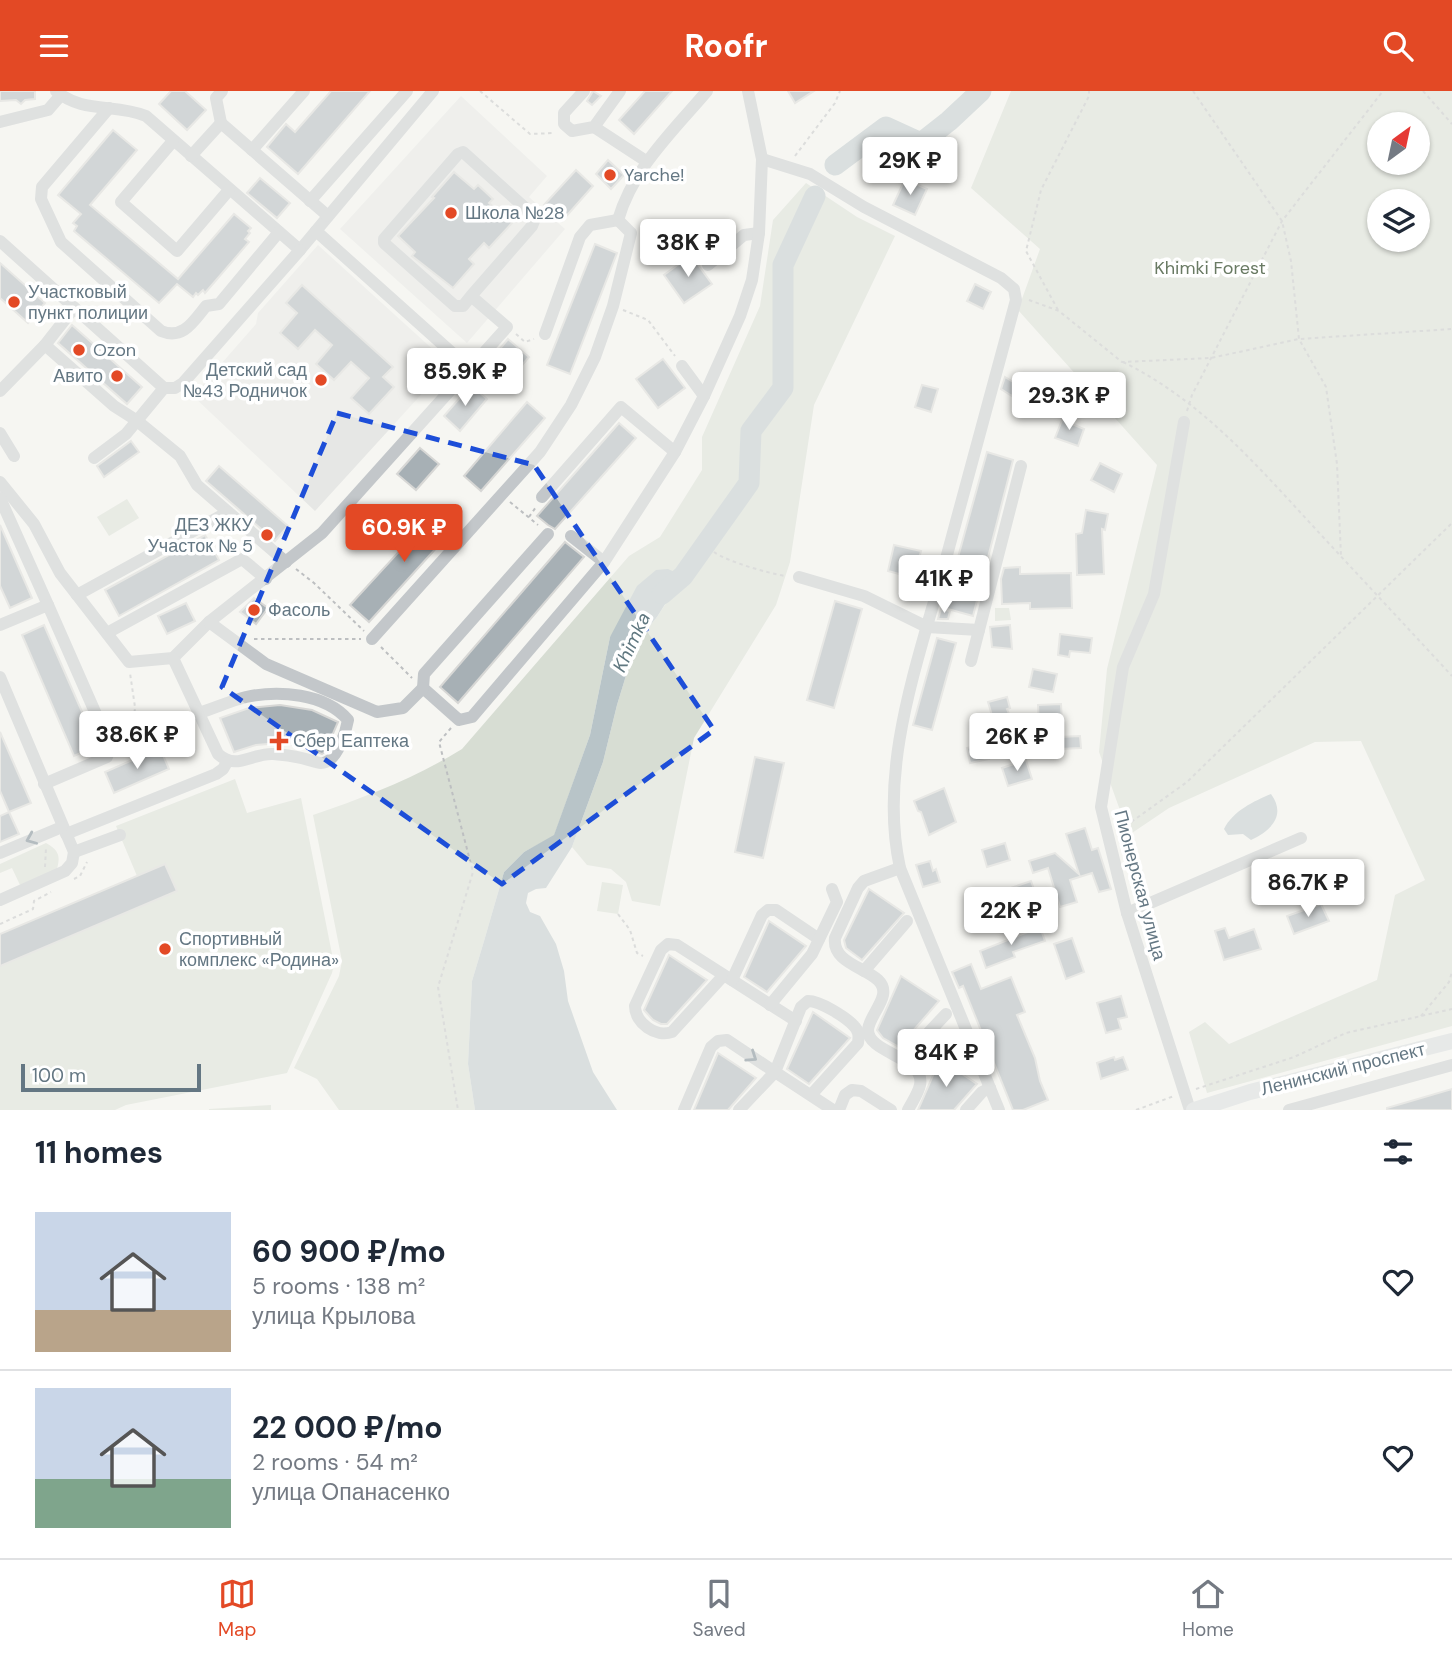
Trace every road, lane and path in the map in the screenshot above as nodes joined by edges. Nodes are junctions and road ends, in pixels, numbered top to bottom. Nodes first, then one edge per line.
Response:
1 (222, 91) edge
2 (304, 91) edge
3 (407, 91) edge
4 (433, 91) edge
5 (480, 91) edge
6 (583, 91) edge
7 (620, 91) edge
8 (707, 91) edge
9 (748, 91) edge
10 (840, 91) edge
11 (1089, 91) edge
12 (1192, 91) edge
13 (1383, 91) edge
14 (1423, 91) edge
15 (59, 93) edge
16 (109, 109) junction
17 (0, 123) edge
18 (221, 123) junction
19 (1452, 124) edge
20 (594, 127) junction
21 (572, 131) junction
22 (173, 141) junction
23 (252, 150) junction
24 (191, 156) junction
25 (762, 159) junction
26 (646, 161) junction
27 (786, 167) junction
28 (229, 190) junction
29 (310, 201) junction
30 (328, 216) junction
31 (618, 220) junction
32 (1282, 221) junction
33 (316, 231) junction
34 (279, 232) junction
35 (631, 233) junction
36 (759, 233) junction
37 (0, 240) edge
38 (697, 249) dead end
39 (300, 250) junction
40 (708, 265) dead end
41 (1015, 294) junction
42 (471, 296) junction
43 (613, 306) junction
44 (74, 308) junction
45 (1059, 311) junction
46 (1452, 329) edge
47 (545, 334) dead end
48 (1299, 339) junction
49 (45, 345) junction
50 (1211, 358) junction
51 (1122, 362) junction
52 (682, 366) joint
53 (470, 369) junction
54 (164, 388) junction
55 (0, 391) edge
56 (704, 396) junction
57 (1190, 402) junction
58 (136, 420) junction
59 (1184, 422) joint
60 (0, 433) edge
61 (675, 452) junction
62 (14, 456) dead end
63 (94, 458) dead end
64 (1021, 466) dead end
65 (0, 482) edge
66 (501, 495) junction
67 (542, 497) dead end
68 (0, 498) edge
69 (228, 512) junction
70 (529, 518) dead end
71 (1452, 523) edge
72 (548, 534) dead end
73 (571, 536) dead end
74 (714, 552) dead end
75 (1341, 556) junction
76 (286, 562) junction
77 (604, 562) junction
78 (799, 577) joint
79 (266, 579) junction
80 (314, 583) dead end
81 (78, 595) junction
82 (1378, 596) junction
83 (48, 605) junction
84 (209, 622) junction
85 (0, 625) edge
86 (928, 627) junction
87 (979, 630) junction
88 (107, 633) junction
89 (249, 639) dead end
90 (372, 639) joint
91 (173, 658) junction
92 (971, 661) dead end
93 (129, 662) junction
94 (1452, 676) edge
95 (0, 677) edge
96 (423, 688) junction
97 (199, 713) junction
98 (459, 720) junction
99 (110, 746) junction
100 (227, 762) junction
101 (44, 783) junction
102 (64, 830) junction
103 (120, 835) dead end
104 (1301, 838) dead end
105 (1108, 839) junction
106 (46, 843) dead end
107 (74, 852) junction
108 (0, 853) edge
109 (900, 867) junction
110 (44, 875) dead end
111 (832, 889) dead end
112 (0, 900) edge
113 (33, 909) dead end
114 (1127, 913) junction
115 (618, 914) dead end
116 (907, 921) dead end
117 (0, 924) edge
118 (819, 939) junction
119 (661, 950) junction
120 (864, 971) junction
121 (1452, 972) edge
122 (728, 978) junction
123 (770, 1005) junction
124 (1452, 1009) edge
125 (946, 1014) dead end
126 (1420, 1016) junction
127 (796, 1021) junction
128 (1452, 1041) edge
129 (903, 1060) junction
130 (1452, 1065) edge
131 (775, 1072) junction
132 (990, 1088) junction
133 (1184, 1093) junction
134 (811, 1095) junction
135 (1144, 1109) edge
136 (458, 1110) edge
137 (684, 1110) edge
138 (739, 1110) edge
139 (836, 1110) edge
140 (891, 1110) edge
141 (908, 1110) edge
142 (965, 1110) edge
143 (999, 1110) edge
144 (1136, 1110) edge
145 (1192, 1110) edge
146 (1289, 1110) edge

1 - 18 street
2 - 23 street
3 - 29 street
4 - 30 street
5 - 21 path
6 - 21 street
7 - 20 street
8 - 26 street
9 - 25 street
10 - 27 path
11 - 45 path
12 - 32 path
13 - 32 path
14 - 19 path
15 - 16 street
15 - 17 street
16 - 22 street
16 - 34 street
18 - 23 street
18 - 24 street
20 - 21 street
20 - 26 street
22 - 24 street
22 - 28 street
23 - 29 street
24 - 28 street
25 - 27 street
25 - 36 street
26 - 31 street
27 - 41 street
28 - 34 street
29 - 30 street
30 - 33 street
31 - 35 street
31 - 47 street
32 - 48 path
32 - 50 path
33 - 39 street
33 - 53 street
34 - 39 street
35 - 38 path
35 - 43 street
36 - 40 street
36 - 56 street
37 - 44 street
39 - 54 street
41 - 45 path
41 - 86 street
42 - 42 street
42 - 53 street
43 - 52 path
43 - 66 street
44 - 49 street
44 - 54 street
45 - 51 path
46 - 48 path
48 - 50 path
48 - 75 path
49 - 55 street
49 - 58 street
50 - 51 path
50 - 57 path
51 - 57 path
52 - 56 street
53 - 76 street
54 - 58 street
56 - 61 street
57 - 59 path
57 - 75 path
58 - 63 street
58 - 69 street
59 - 105 street, Пионерская улица
60 - 62 street
61 - 67 street
61 - 77 street
64 - 87 street
65 - 81 street
66 - 70 path
66 - 90 street
68 - 83 street
69 - 76 street
69 - 81 street
71 - 82 path
72 - 96 street
73 - 77 street
74 - 78 path
75 - 82 path
76 - 79 street
76 - 80 path
77 - 98 street
78 - 86 street
79 - 84 street
79 - 88 street
81 - 88 street
82 - 94 path
82 - 105 path
83 - 85 street
83 - 99 street
84 - 91 street
84 - 96 street
86 - 87 street
86 - 109 street
87 - 92 street
88 - 93 street
89 - 90 path
91 - 93 street
91 - 97 street
93 - 99 path
95 - 101 street
96 - 98 street
97 - 100 street
97 - 100 street
98 - 136 path
99 - 101 street
100 - 102 street
101 - 102 street
102 - 107 street
102 -> 108 street
103 - 107 street
104 - 114 street
105 - 114 street, Пионерская улица
106 - 110 path
107 - 112 street
109 - 120 street
109 - 132 street
111 - 118 street
113 - 117 path
114 - 133 street, Пионерская улица
115 - 119 path
116 - 120 street
118 - 122 street
118 - 123 street
119 - 122 street
119 - 122 street
120 - 129 street
121 - 126 path
122 - 123 street
123 - 127 street
124 - 126 path
125 - 129 street
126 - 133 path
127 - 131 street
127 - 134 street
128 - 145 main road, Ленинский проспект
129 - 141 street
130 - 146 street
131 - 134 street
137 -> 131 street
131 - 138 street
132 - 142 street
132 - 143 street
133 - 135 path
133 - 145 street, Пионерская улица
134 - 139 street
135 - 144 path
139 - 140 street

